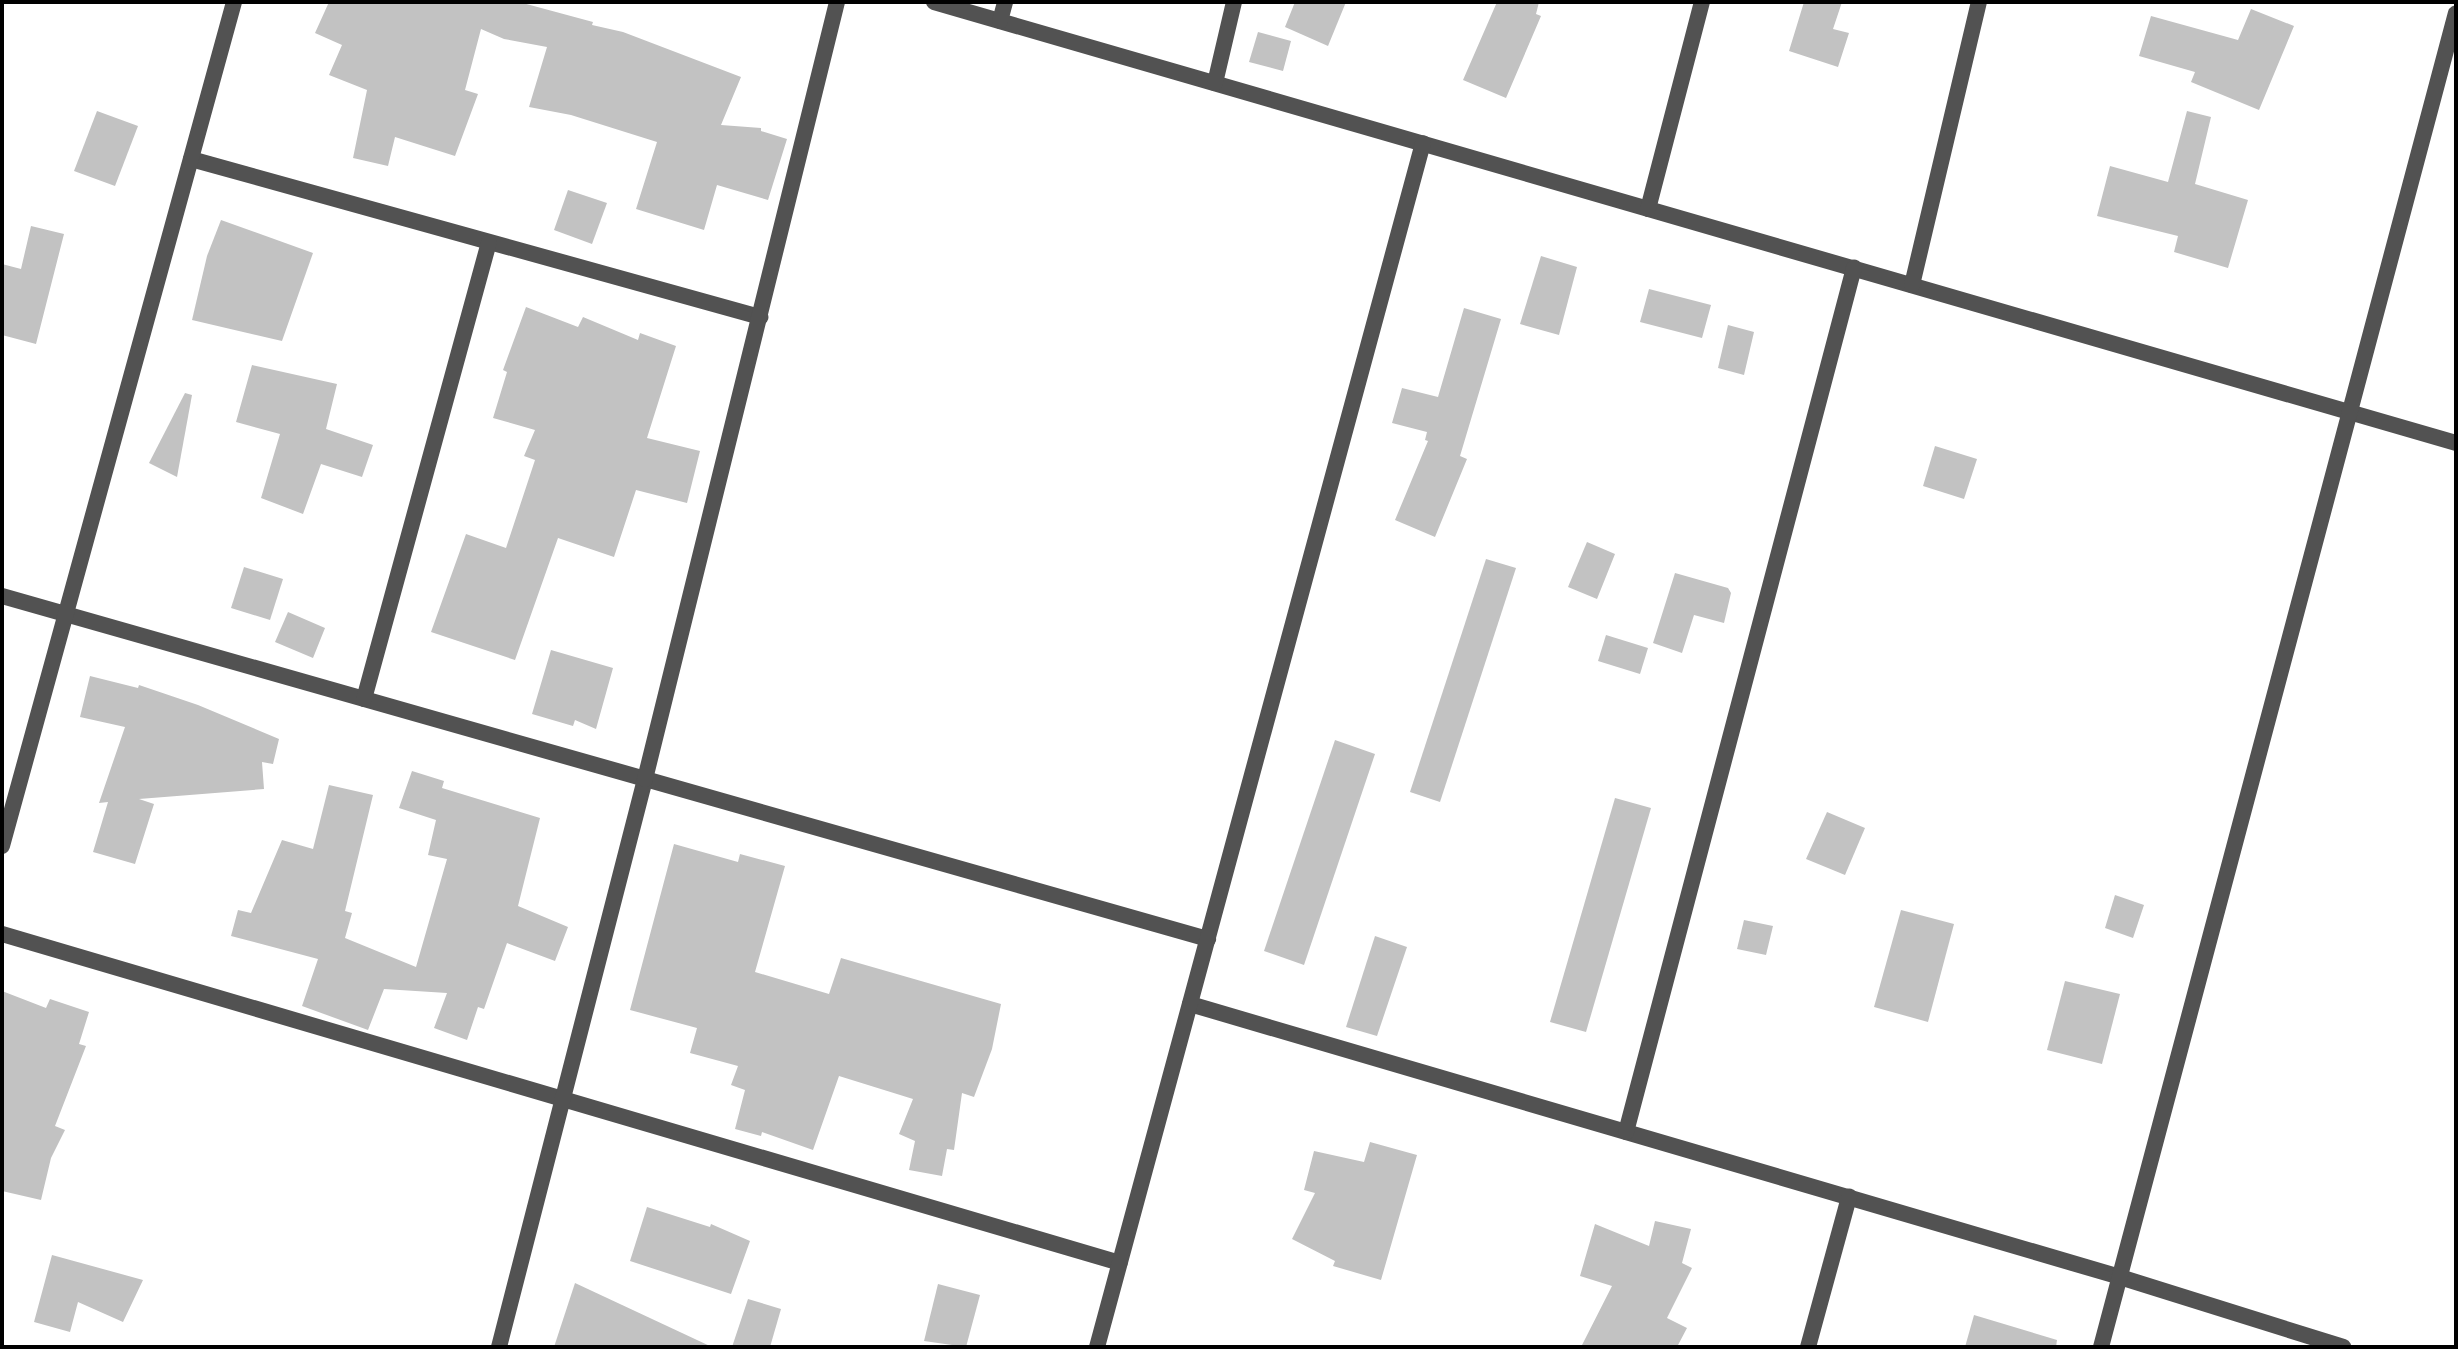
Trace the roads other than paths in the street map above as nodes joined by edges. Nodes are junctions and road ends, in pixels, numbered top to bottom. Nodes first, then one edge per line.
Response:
1 (234, 2) edge
2 (837, 2) edge
3 (934, 2) edge
4 (1005, 2) edge
5 (1234, 2) edge
6 (1702, 2) edge
7 (1979, 2) edge
8 (2456, 13) edge
9 (1000, 21) junction
10 (1215, 83) junction
11 (1423, 143) junction
12 (191, 159) junction
13 (1648, 209) junction
14 (489, 243) junction
15 (1854, 268) junction
16 (1912, 285) junction
17 (760, 317) junction
18 (2350, 411) junction
19 (2456, 443) edge
20 (2, 596) edge
21 (66, 614) junction
22 (364, 699) junction
23 (645, 779) junction
24 (2, 846) edge
25 (2, 934) edge
26 (1208, 939) junction
27 (1190, 1004) junction
28 (563, 1100) junction
29 (1626, 1132) junction
30 (1849, 1197) junction
31 (1120, 1263) junction
32 (2120, 1277) junction
33 (499, 1347) edge
34 (1097, 1347) edge
35 (1808, 1347) edge
36 (2101, 1347) edge
37 (2343, 1347) edge

1 - 12 street
2 - 17 street
3 - 9 street
4 - 9 street
5 - 10 street
6 - 13 street
7 - 16 street
8 - 18 street
9 - 10 street
10 - 11 street
11 - 13 street
11 - 26 street
12 - 14 street
12 - 21 street
13 - 15 street
14 - 17 street
14 - 22 street
15 - 16 street
15 - 29 street
16 - 18 street
17 - 23 street
18 - 19 street
18 - 32 street
20 - 21 street
21 - 22 street
21 - 24 street
22 - 23 street
23 - 26 street
23 - 28 street
25 - 28 street
26 - 27 street
27 - 29 street
27 - 31 street
28 - 31 street
28 - 33 street
29 - 30 street
30 - 32 street
30 - 35 street
31 - 34 street
32 - 36 street
32 - 37 street

